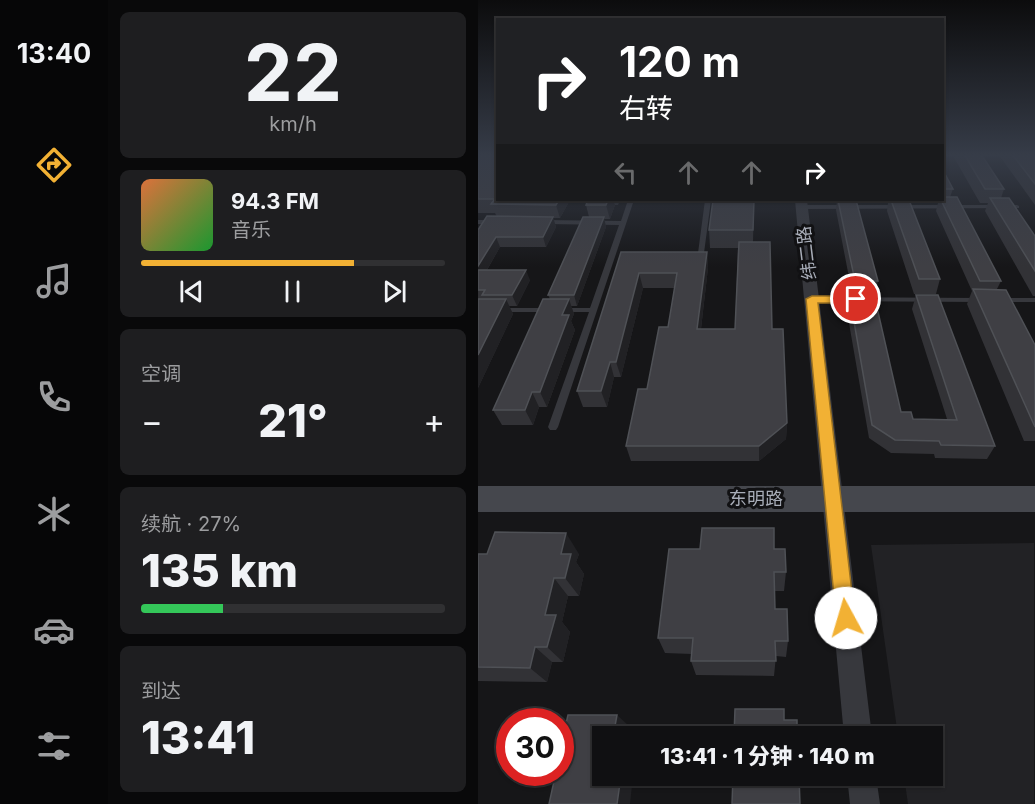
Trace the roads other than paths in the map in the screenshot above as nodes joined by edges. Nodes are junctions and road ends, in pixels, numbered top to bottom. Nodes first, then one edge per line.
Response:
1 (631, 201) edge
2 (708, 201) edge
3 (801, 203) edge
4 (1016, 207) edge
5 (478, 222) edge
6 (500, 222) edge
7 (534, 222) edge
8 (623, 223) junction
9 (701, 254) edge
10 (812, 299) junction
11 (1034, 300) edge
12 (478, 310) edge
13 (593, 310) junction
14 (553, 427) dead end
15 (1034, 499) edge
16 (478, 500) edge
17 (833, 500) junction
18 (857, 726) edge
19 (863, 786) edge
20 (865, 804) edge

1 - 8 lane
2 - 9 lane
3 - 4 lane
3 - 10 street, 纬二路
5 - 6 lane
7 - 8 lane
8 - 13 lane
10 - 11 lane
10 - 17 street, 纬二路
12 - 13 lane
13 - 14 lane
15 - 17 street, 东明路
16 - 17 street, 东明路
17 - 18 street, 纬二路
19 - 20 street

